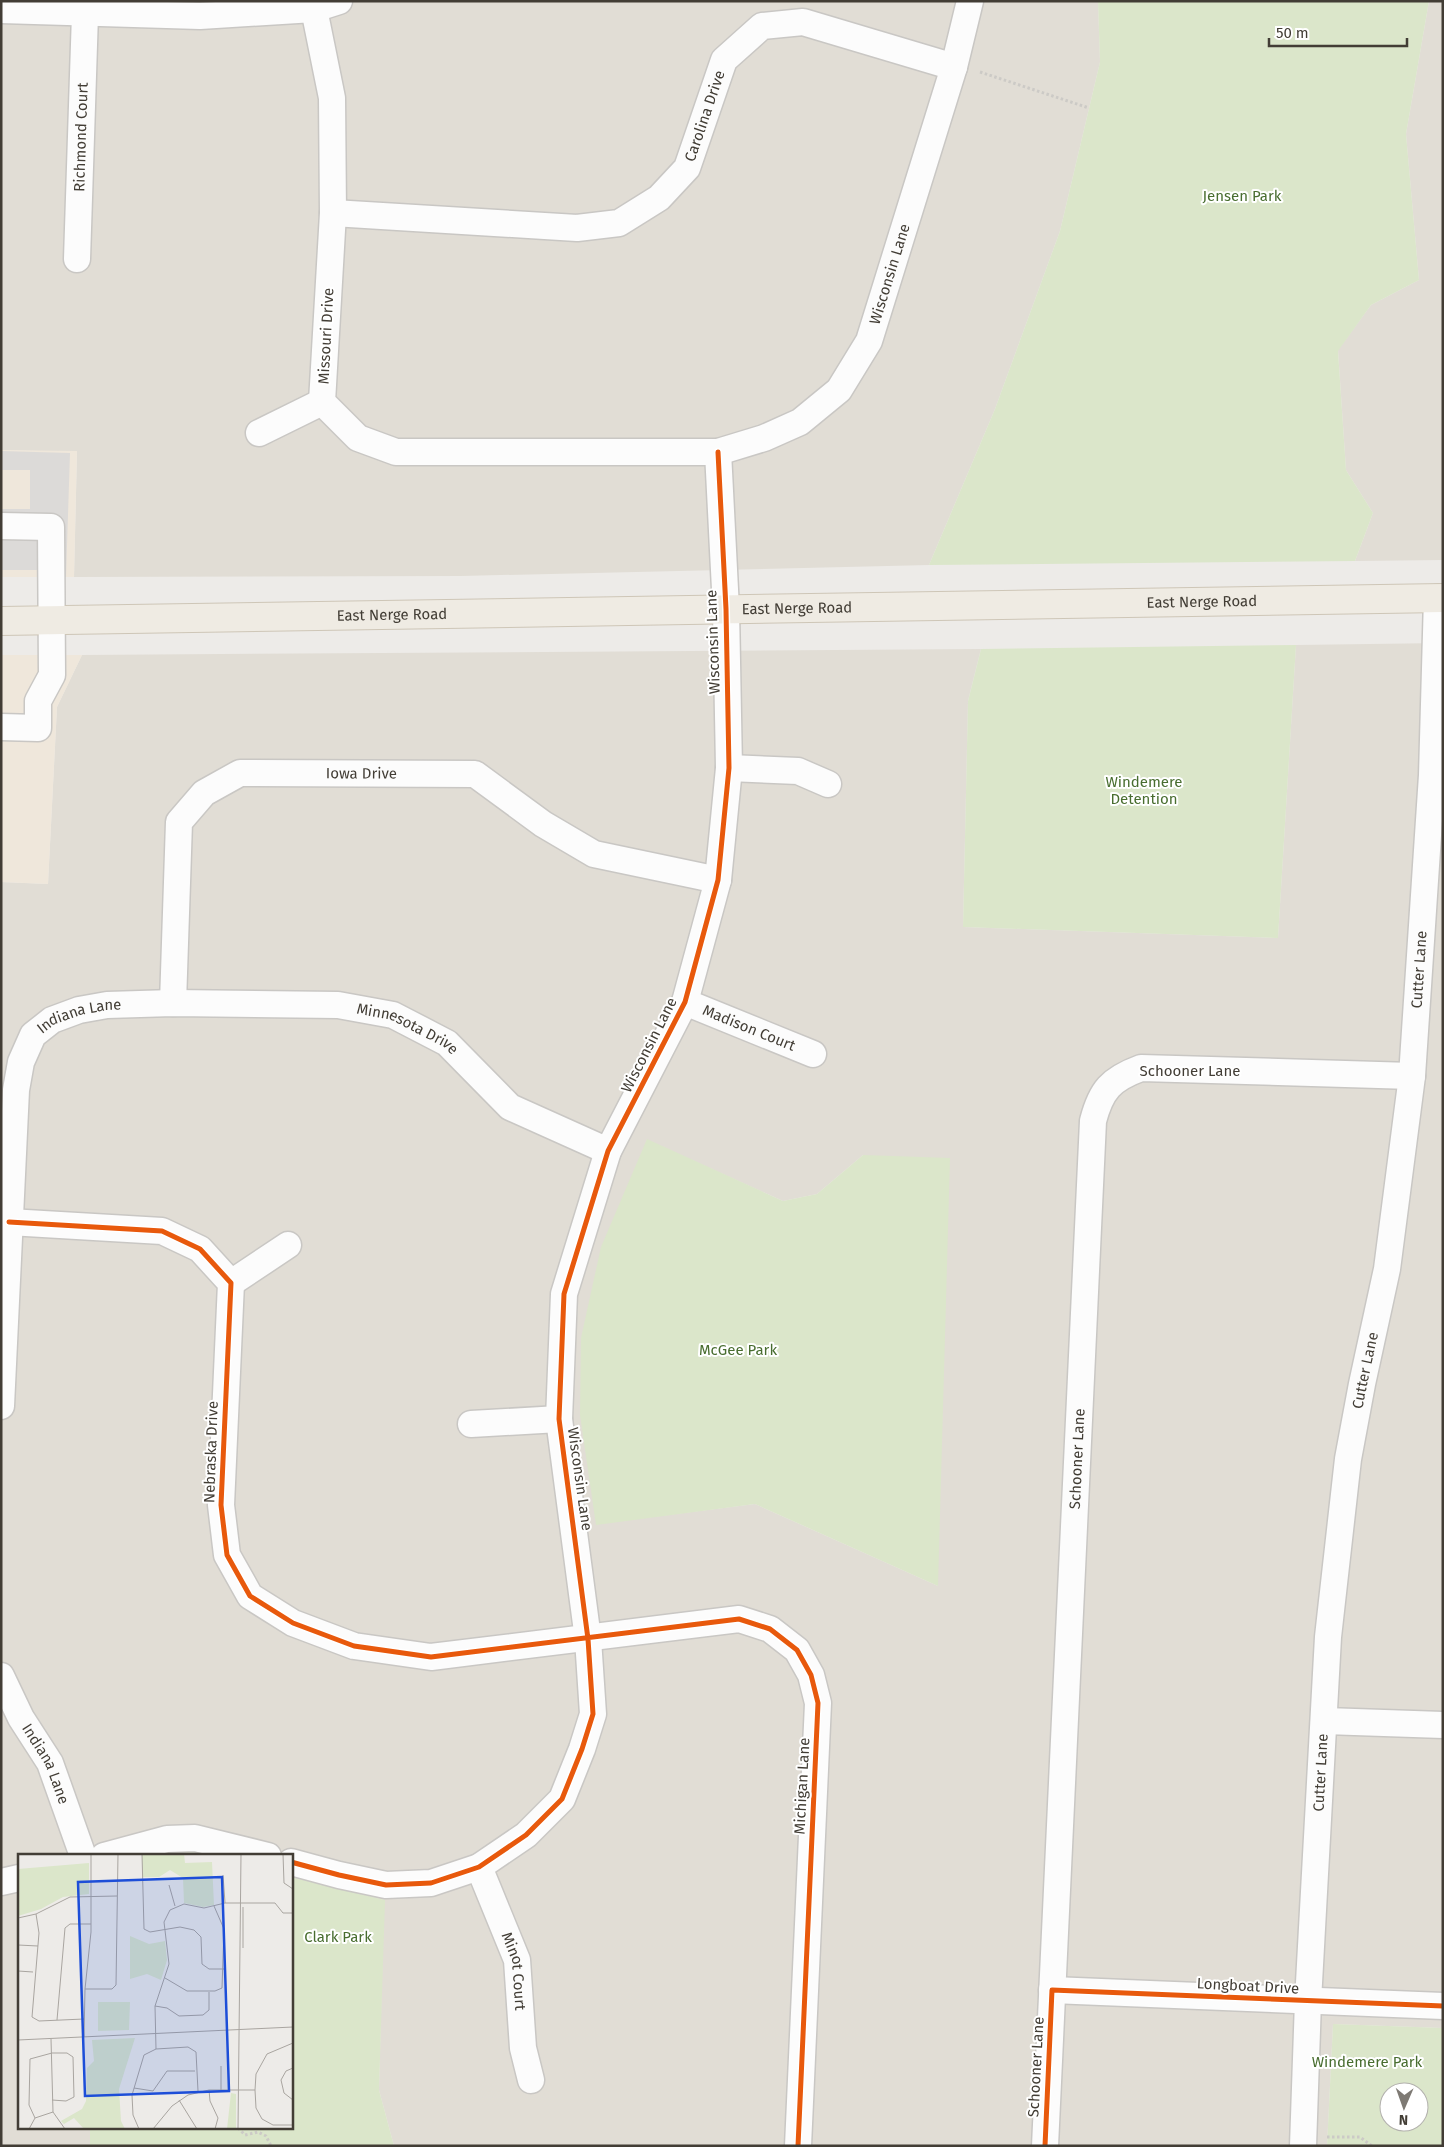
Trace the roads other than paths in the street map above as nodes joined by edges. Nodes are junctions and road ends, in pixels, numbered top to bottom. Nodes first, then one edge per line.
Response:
1 (339, 1) edge
2 (970, 1) edge
3 (200, 8) edge
4 (314, 9) junction
5 (1, 10) edge
6 (85, 14) junction
7 (954, 67) junction
8 (333, 213) junction
9 (77, 259) dead end
10 (322, 402) junction
11 (259, 433) dead end
12 (718, 452) junction
13 (1, 526) edge
14 (1440, 598) edge
15 (726, 609) junction
16 (53, 620) junction
17 (1, 621) edge
18 (1, 727) edge
19 (729, 768) junction
20 (1438, 775) edge
21 (828, 784) dead end
22 (718, 880) junction
23 (686, 1002) junction
24 (173, 1004) junction
25 (813, 1054) dead end
26 (1412, 1076) junction
27 (608, 1151) junction
28 (9, 1222) junction
29 (288, 1245) dead end
30 (231, 1282) junction
31 (1, 1406) edge
32 (559, 1419) junction
33 (471, 1424) dead end
34 (588, 1639) junction
35 (1, 1676) edge
36 (1325, 1721) junction
37 (1443, 1725) edge
38 (82, 1854) edge
39 (111, 1854) edge
40 (260, 1854) edge
41 (292, 1862) edge
42 (479, 1868) junction
43 (18, 1878) edge
44 (1, 1882) edge
45 (1052, 1990) junction
46 (1308, 2001) junction
47 (1443, 2006) edge
48 (531, 2080) dead end
49 (798, 2146) edge
50 (1045, 2146) edge
51 (1303, 2146) edge

1 - 4 street
2 - 7 street, Wisconsin Lane
3 - 4 street
3 - 6 street
4 - 8 street, Missouri Drive
5 - 6 street
6 - 9 street, Richmond Court
7 - 8 street, Carolina Drive
7 - 12 street, Wisconsin Lane
8 - 10 street, Missouri Drive
10 - 11 street
10 - 12 street, Missouri Drive
12 - 15 street, Wisconsin Lane
13 - 16 street
14 - 15 main road, East Nerge Road
14 - 20 street, Cutter Lane
15 - 16 main road, East Nerge Road
15 - 19 street, Wisconsin Lane
16 - 17 main road, East Nerge Road
16 - 18 street
19 - 21 street
19 - 22 street, Wisconsin Lane
20 - 26 street, Cutter Lane
22 - 23 street, Wisconsin Lane
22 - 24 street, Iowa Drive
23 - 25 street, Madison Court
23 - 27 street, Wisconsin Lane
24 - 27 street, Minnesota Drive
24 - 28 street, Indiana Lane
26 - 36 street, Cutter Lane
26 - 45 street, Schooner Lane
27 - 32 street, Wisconsin Lane
28 - 30 street
28 - 31 street, Indiana Lane
29 - 30 street
30 - 34 street, Nebraska Drive
32 - 33 street
32 - 34 street, Wisconsin Lane
34 - 42 street, Wisconsin Lane
34 - 49 street, Michigan Lane
35 - 38 street, Indiana Lane
36 - 37 street
36 - 46 street, Cutter Lane
39 - 40 street
41 - 42 street, Wisconsin Lane
42 - 48 street, Minot Court
43 - 44 street
45 - 46 street, Longboat Drive
45 - 50 street, Schooner Lane
46 - 47 street, Longboat Drive
46 - 51 street, Cutter Lane

